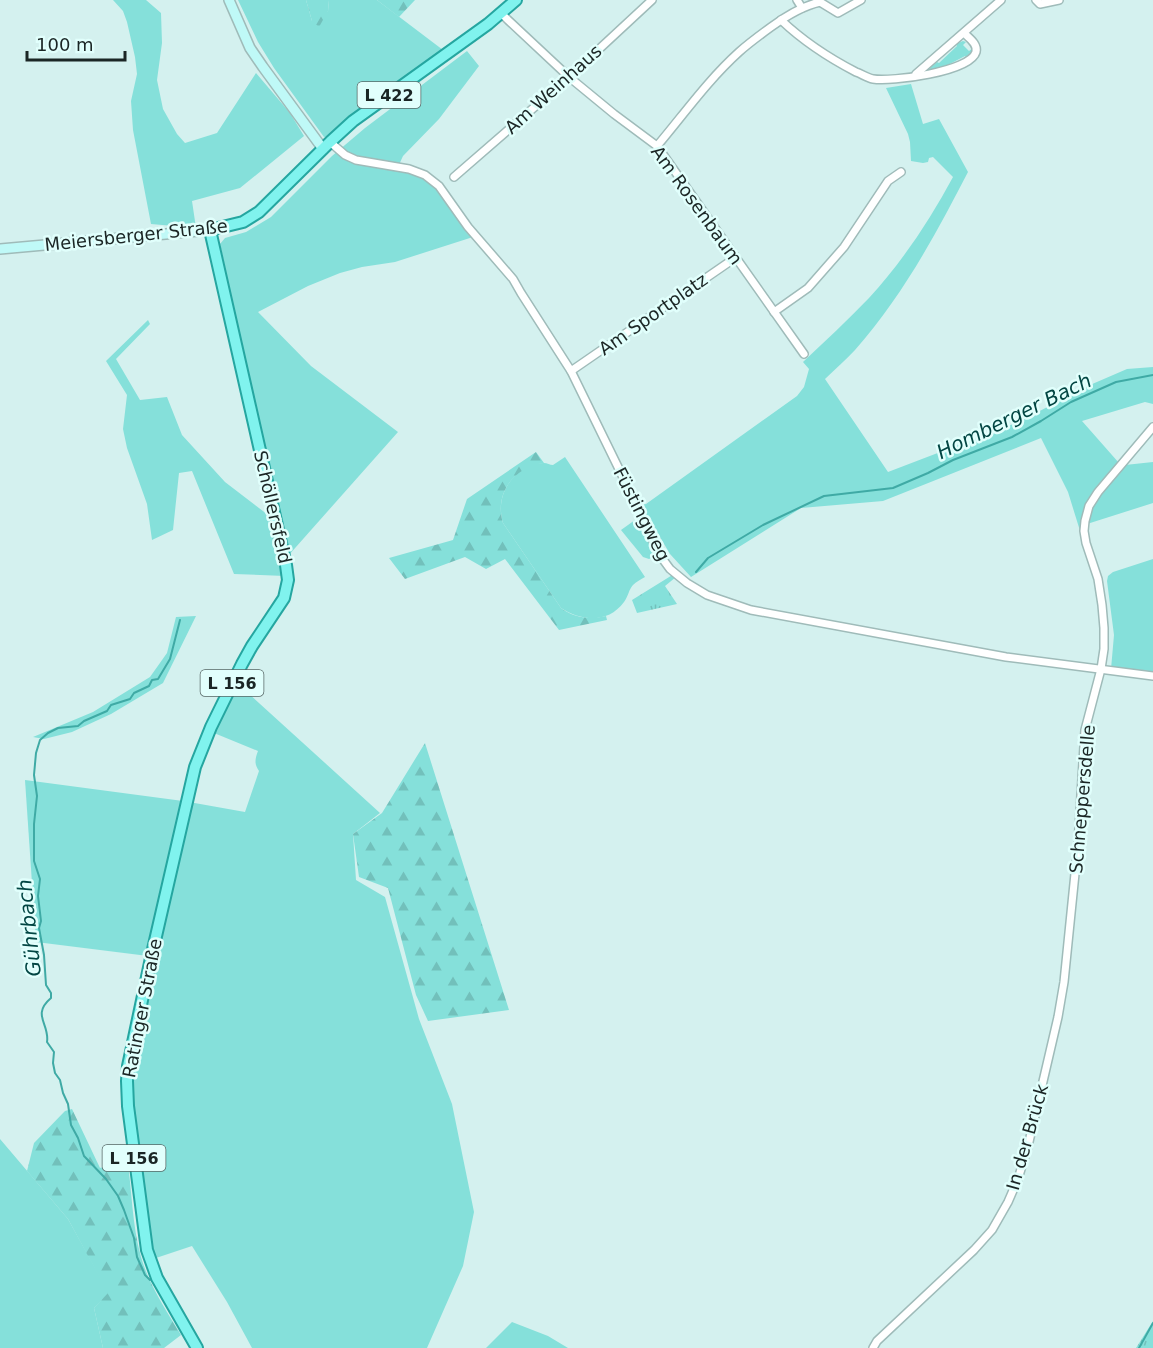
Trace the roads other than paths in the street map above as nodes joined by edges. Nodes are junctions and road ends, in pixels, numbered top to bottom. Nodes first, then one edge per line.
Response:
1 (229, 0) edge
2 (516, 0) edge
3 (652, 0) edge
4 (797, 0) edge
5 (846, 0) edge
6 (1001, 0) edge
7 (1036, 0) edge
8 (1059, 0) edge
9 (821, 1) edge
10 (857, 2) edge
11 (802, 8) junction
12 (501, 13) junction
13 (781, 20) junction
14 (964, 33) junction
15 (914, 76) junction
16 (569, 77) junction
17 (326, 145) junction
18 (657, 146) junction
19 (901, 172) dead end
20 (454, 177) dead end
21 (210, 230) junction
22 (0, 249) edge
23 (735, 258) junction
24 (774, 312) junction
25 (804, 354) dead end
26 (571, 371) junction
27 (1153, 427) edge
28 (1101, 669) junction
29 (1153, 676) edge
30 (186, 801) joint
31 (1071, 910) joint
32 (197, 1348) edge
33 (873, 1348) edge

1 - 17 main road
2 - 12 main road, Meiersberger Straße / L 422
3 - 16 street, Am Weinhaus
4 - 11 street
5 - 10 street
6 - 14 street
7 - 8 street
9 - 10 street
9 - 11 street
11 - 13 street
12 - 16 street, Am Rosenbaum
12 - 17 main road, Meiersberger Straße / L 422
13 - 15 street
13 - 18 street
14 - 15 street
14 - 15 street
16 - 18 street, Am Rosenbaum
16 - 20 street, Am Weinhaus
17 - 21 main road, Meiersberger Straße / L 422
17 - 26 street, Füstingweg
18 - 23 street, Am Rosenbaum
19 - 24 street
21 - 22 main road, Meiersberger Straße / L 422
21 - 30 main road, Schöllersfeld / L 156
23 - 24 street, Am Rosenbaum
23 - 26 street, Am Sportplatz
24 - 25 street, Am Rosenbaum
26 - 28 street, Füstingweg
27 - 28 street, Schneppersdelle
28 - 29 street, Füstingweg
28 - 31 street, Schneppersdelle
30 - 32 main road, Ratinger Straße / L 156
31 - 33 street, In der Brück

